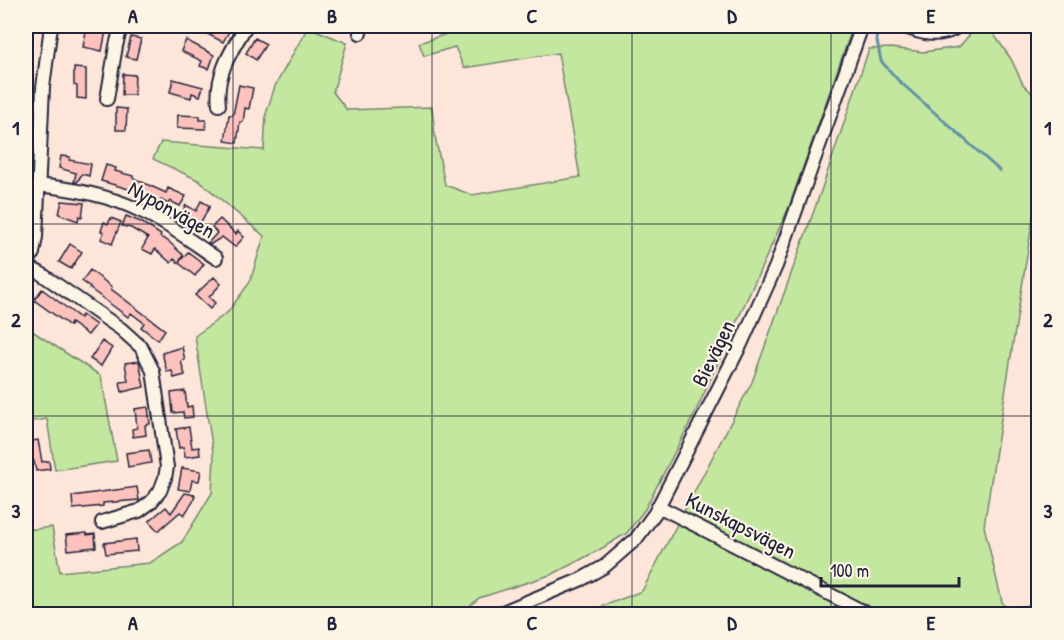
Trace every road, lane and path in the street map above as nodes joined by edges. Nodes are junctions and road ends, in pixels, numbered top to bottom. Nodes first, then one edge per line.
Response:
1 (51, 26) edge
2 (122, 26) edge
3 (246, 26) edge
4 (862, 26) edge
5 (903, 26) edge
6 (954, 30) dead end
7 (107, 99) dead end
8 (219, 105) dead end
9 (36, 185) junction
10 (31, 213) edge
11 (216, 258) dead end
12 (26, 266) edge
13 (658, 506) junction
14 (102, 522) dead end
15 (1038, 612) edge
16 (1020, 614) edge
17 (498, 615) edge
18 (868, 615) edge

1 - 9 street
2 - 7 street
3 - 8 street
4 - 13 street, Bievägen
5 - 6 street
9 - 10 street
9 - 11 street, Nyponvägen
10 - 12 street
12 - 14 street
13 - 17 street, Bievägen
13 - 18 street, Kunskapsvägen
15 - 16 street

